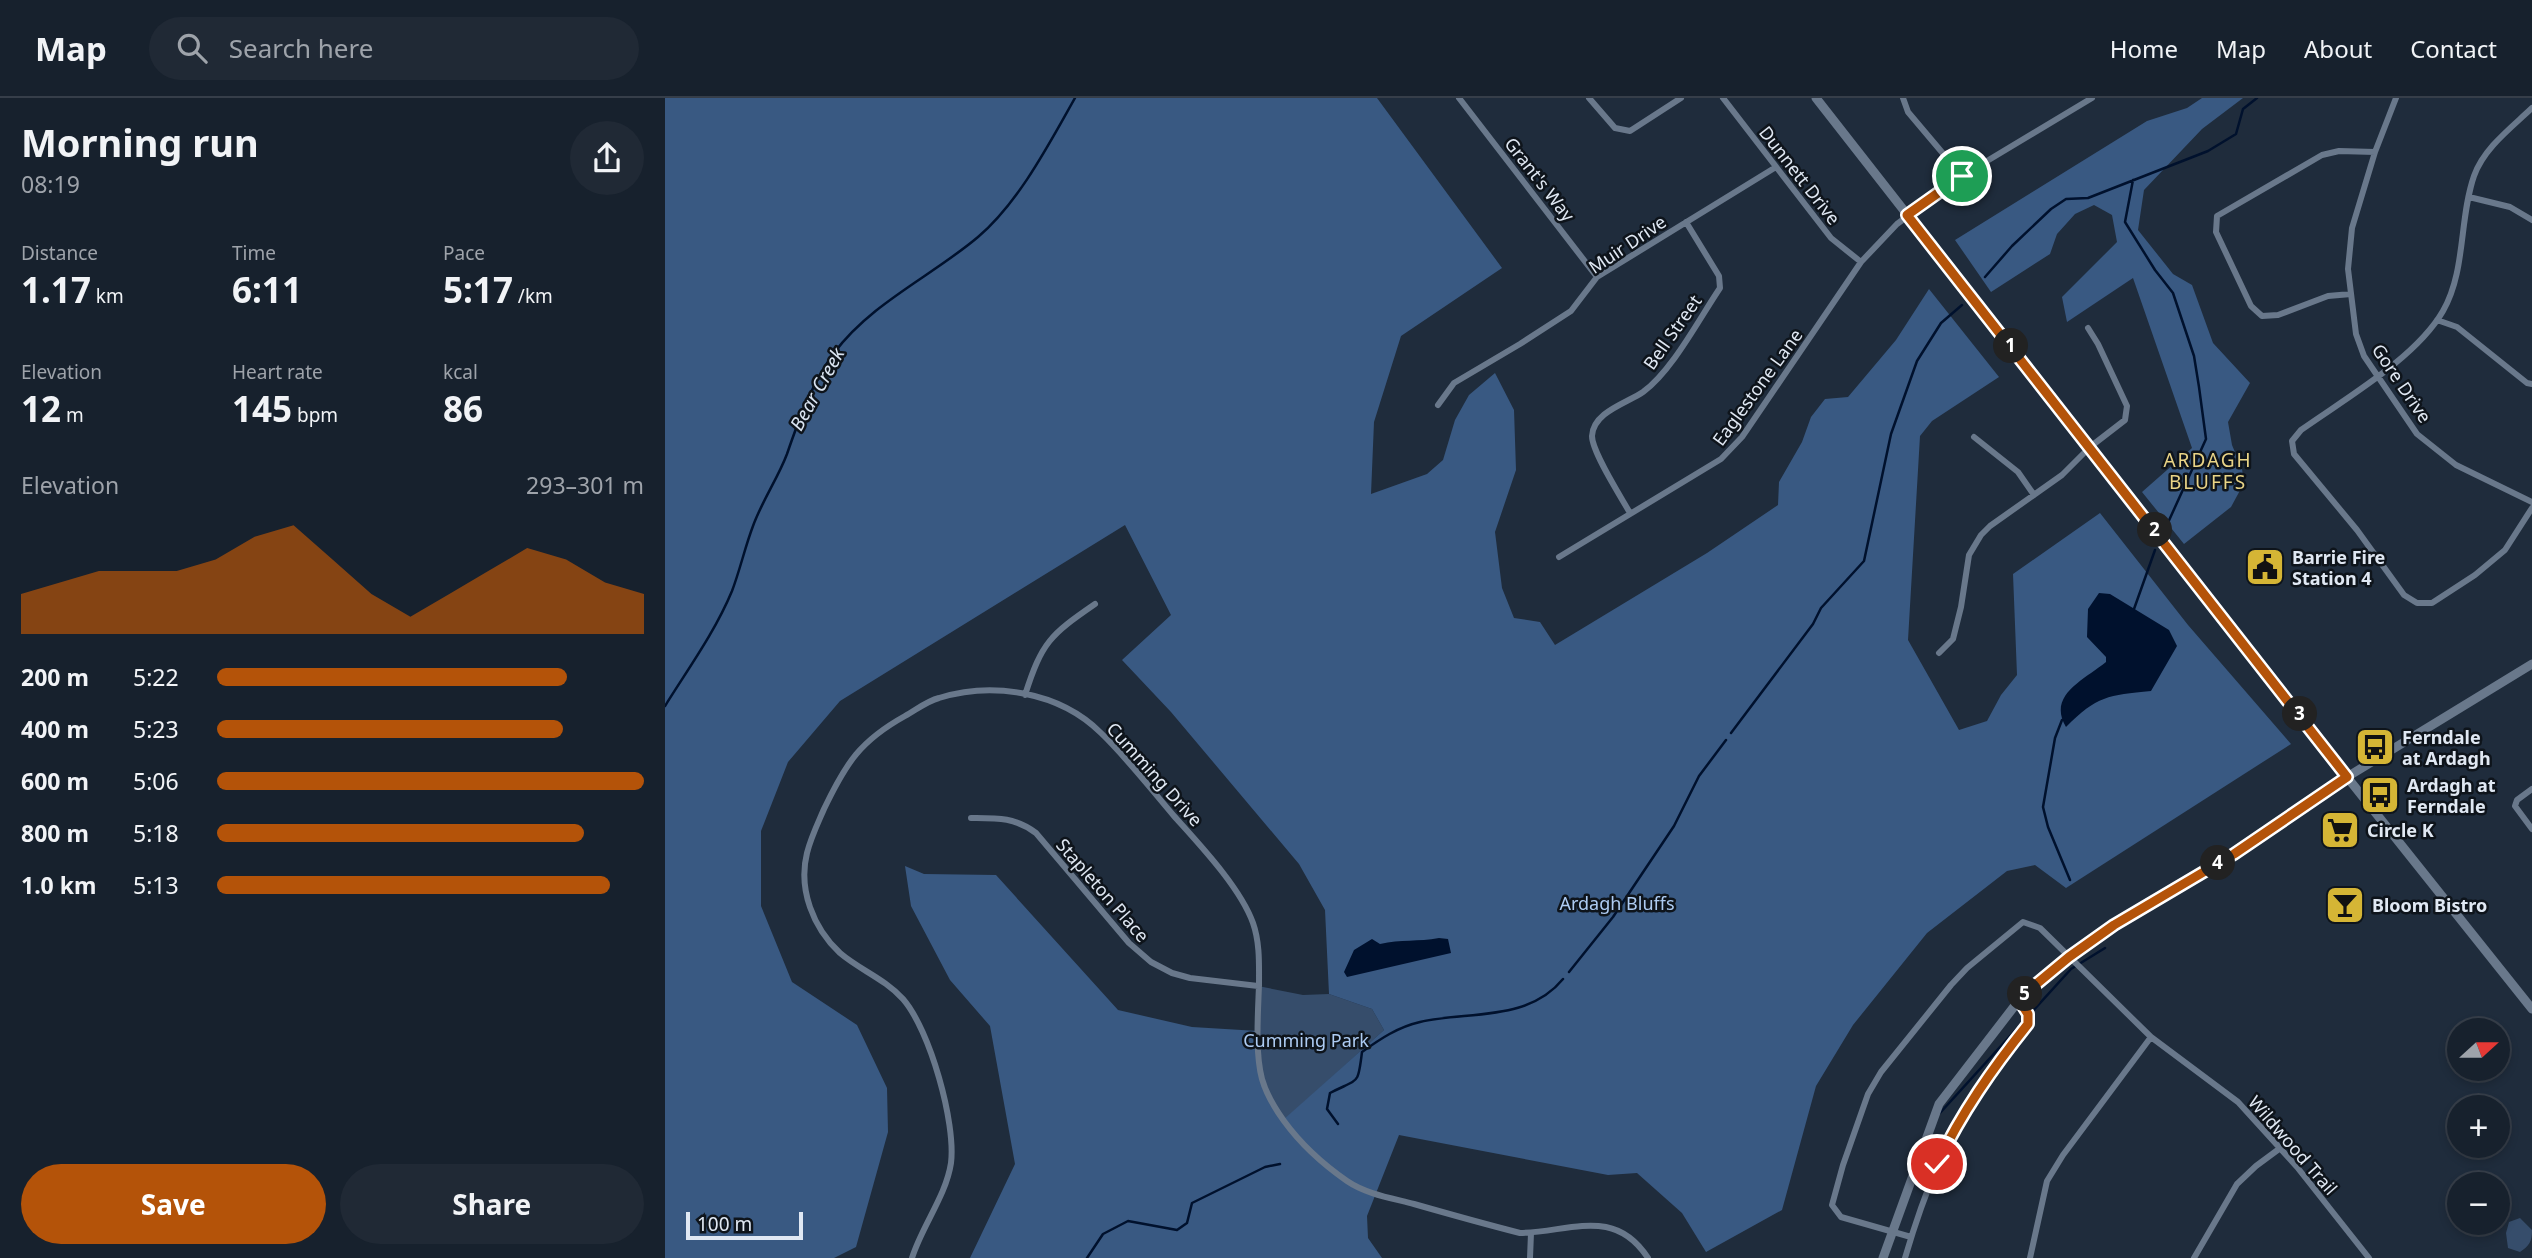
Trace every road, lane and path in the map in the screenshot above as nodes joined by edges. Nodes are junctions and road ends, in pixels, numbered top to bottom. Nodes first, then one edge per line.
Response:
1 (1459, 98) edge
2 (1589, 98) edge
3 (1681, 98) edge
4 (1723, 98) edge
5 (1816, 98) edge
6 (1903, 98) edge
7 (2092, 98) edge
8 (2396, 98) edge
9 (2532, 108) edge
10 (2375, 152) junction
11 (1776, 167) junction
12 (1962, 176) junction
13 (2469, 197) junction
14 (1907, 215) junction
15 (2532, 220) edge
16 (1686, 222) junction
17 (1861, 262) junction
18 (1597, 277) junction
19 (2351, 294) junction
20 (2437, 320) junction
21 (2088, 328) dead end
22 (2378, 375) junction
23 (2532, 384) edge
24 (1438, 405) dead end
25 (1973, 437) dead end
26 (2089, 447) junction
27 (2034, 495) junction
28 (2532, 502) edge
29 (2532, 508) edge
30 (1630, 513) junction
31 (1559, 557) dead end
32 (1095, 604) dead end
33 (1940, 653) dead end
34 (2532, 664) edge
35 (1025, 695) junction
36 (2347, 777) junction
37 (2532, 789) edge
38 (971, 818) dead end
39 (2532, 829) edge
40 (2069, 957) junction
41 (1258, 986) junction
42 (2019, 1000) junction
43 (2532, 1009) edge
44 (2151, 1037) junction
45 (2279, 1149) junction
46 (1531, 1233) junction
47 (1890, 1233) junction
48 (1911, 1237) junction
49 (912, 1258) edge
50 (1530, 1258) edge
51 (1648, 1258) edge
52 (1883, 1258) edge
53 (1905, 1258) edge
54 (2030, 1258) edge
55 (2194, 1258) edge
56 (2369, 1258) edge

1 - 18 street, Grant's Way
2 - 3 street
4 - 11 street, Dunnett Drive
5 - 14 street
6 - 12 street
7 - 12 street, Eaglestone Lane
8 - 10 street, Gore Drive
9 - 13 street
10 - 19 street, Gore Drive
10 - 19 street
11 - 16 street, Muir Drive
11 - 17 street, Dunnett Drive
12 - 14 street, Eaglestone Lane
13 - 15 street
13 - 20 street
14 - 17 street, Eaglestone Lane
14 - 26 street
16 - 18 street, Muir Drive
16 - 30 street, Bell Street
17 - 30 street, Eaglestone Lane
18 - 24 street, Muir Drive
19 - 22 street, Gore Drive
20 - 22 street
20 - 23 street
21 - 26 street
22 - 28 street, Gore Drive
22 - 29 street
25 - 27 street
26 - 27 street
26 - 36 street
27 - 33 street
30 - 31 street, Eaglestone Lane
32 - 35 street
34 - 36 street
35 - 41 street, Cumming Drive
35 - 49 street, Cumming Drive
36 - 40 street
36 - 43 street
37 - 39 street
38 - 41 street, Stapleton Place
40 - 42 street
40 - 44 street, Wildwood Trail
40 - 47 street, Wildwood Trail
41 - 46 street, Cumming Drive
42 - 47 street
42 - 48 street
44 - 45 street, Wildwood Trail
44 - 54 street
45 - 55 street
45 - 56 street, Wildwood Trail
46 - 50 street
46 - 51 street, Cumming Drive
47 - 48 street
47 - 52 street
48 - 53 street

